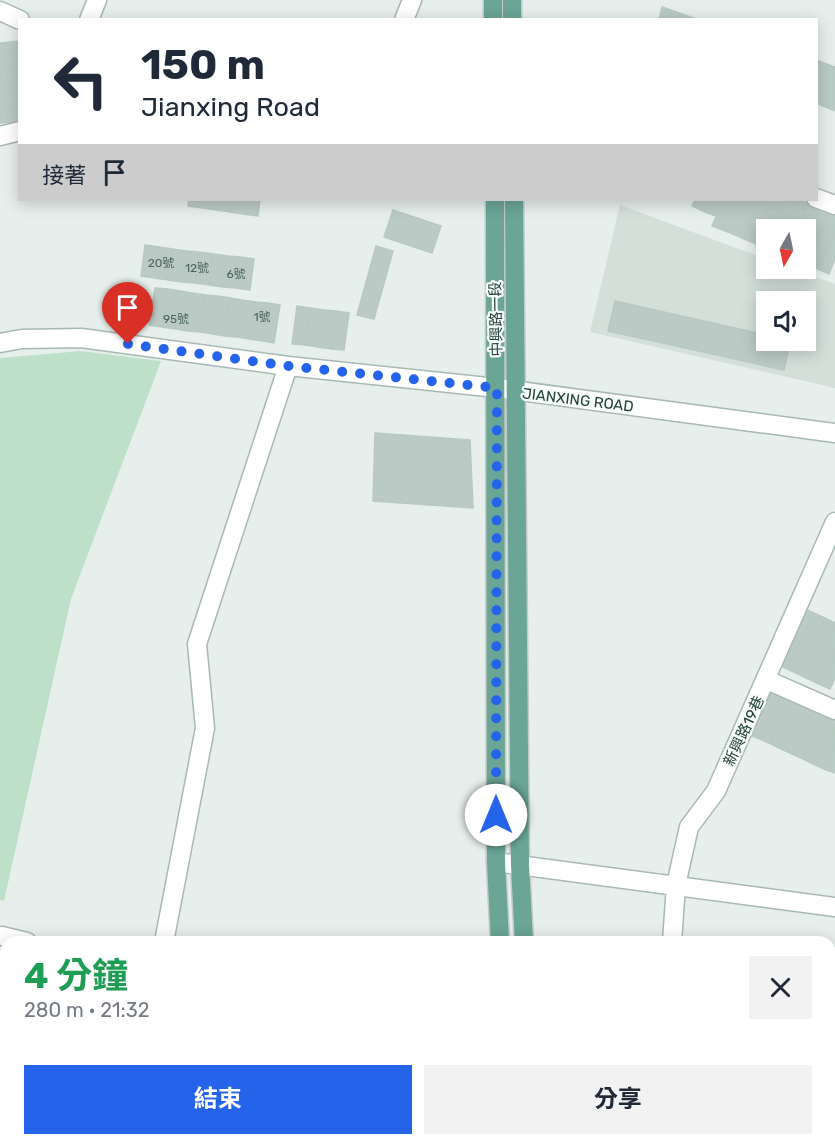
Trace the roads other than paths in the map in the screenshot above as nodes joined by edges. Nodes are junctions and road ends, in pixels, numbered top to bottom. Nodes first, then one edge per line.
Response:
1 (97, 0) edge
2 (412, 0) edge
3 (493, 0) edge
4 (512, 0) edge
5 (0, 11) edge
6 (90, 18) edge
7 (405, 18) edge
8 (493, 18) edge
9 (512, 18) edge
10 (18, 19) edge
11 (18, 131) edge
12 (0, 136) edge
13 (818, 199) edge
14 (495, 201) edge
15 (514, 201) edge
16 (835, 205) edge
17 (0, 343) edge
18 (288, 366) junction
19 (497, 388) junction
20 (518, 392) junction
21 (835, 433) edge
22 (835, 522) edge
23 (767, 680) junction
24 (835, 710) edge
25 (496, 862) junction
26 (520, 865) junction
27 (676, 885) junction
28 (835, 907) edge
29 (165, 936) edge
30 (500, 936) edge
31 (524, 936) edge
32 (672, 936) edge

1 - 6 street
2 - 7 street
3 - 8 main road
4 - 9 main road
5 - 10 street
11 - 12 street
13 - 16 street
14 - 19 main road, 中興路一段
15 - 20 main road, 中興路一段
17 - 18 street, JIANXING ROAD
18 - 19 street, JIANXING ROAD
18 - 29 street
19 - 20 street, JIANXING ROAD
19 - 25 main road, 中興路一段
20 - 21 street, JIANXING ROAD
20 - 26 main road, 中興路一段
22 - 23 street, 新興路19巷
23 - 24 street
23 - 27 street, 新興路19巷
25 - 26 street
25 - 30 main road, 中興路一段
26 - 27 street
26 - 31 main road, 中興路一段
27 - 28 street
27 - 32 street, 新興路19巷

